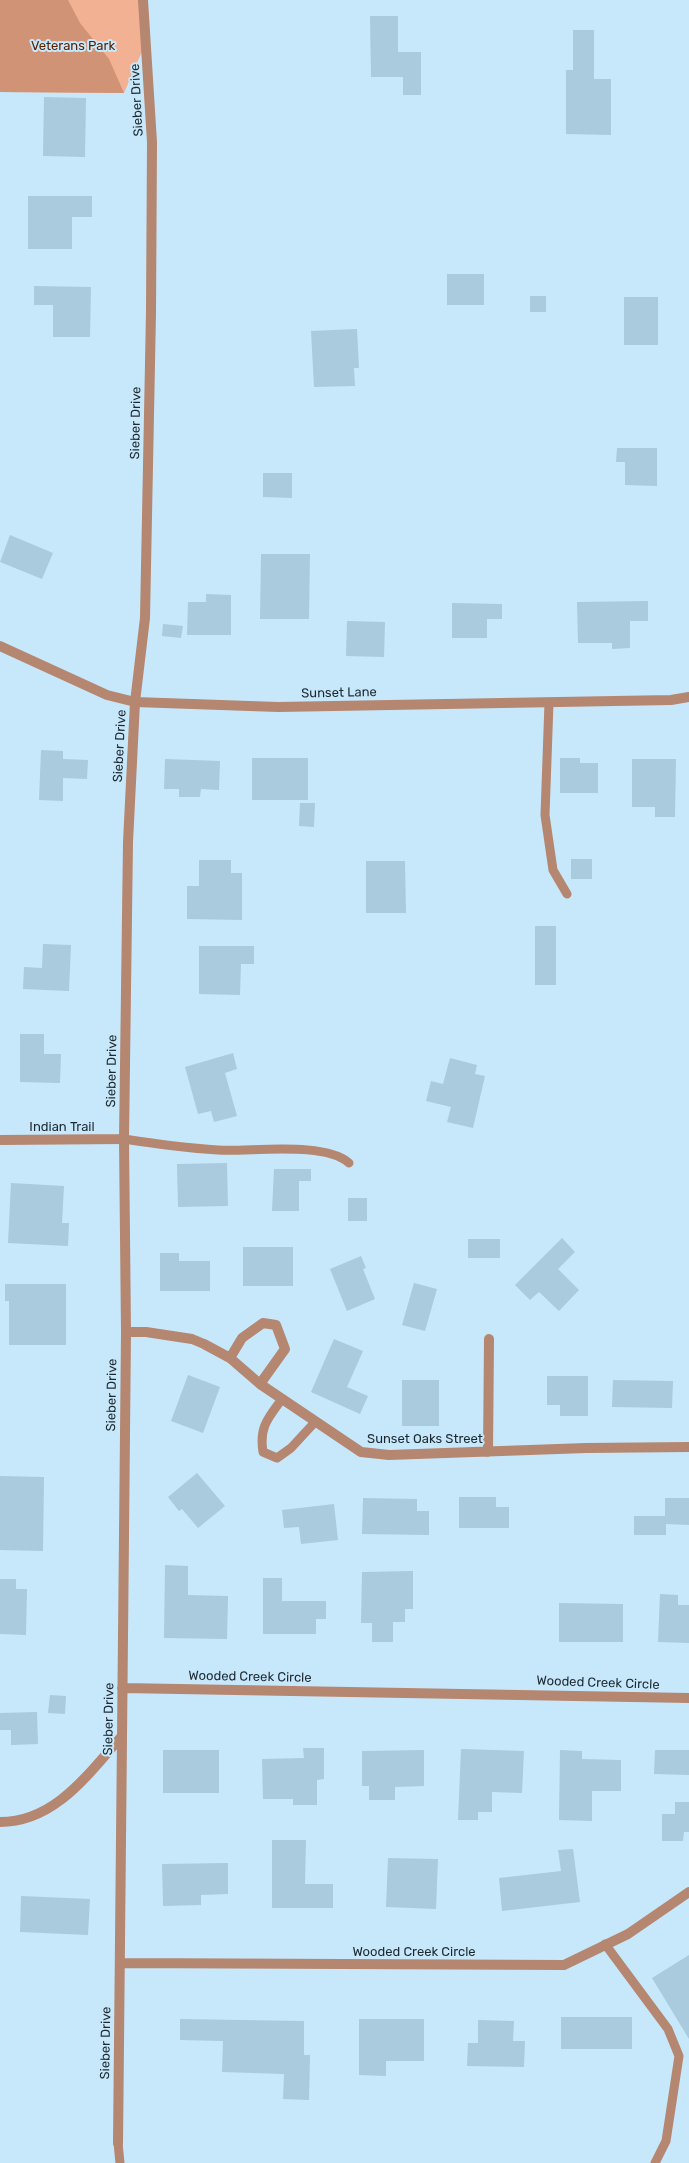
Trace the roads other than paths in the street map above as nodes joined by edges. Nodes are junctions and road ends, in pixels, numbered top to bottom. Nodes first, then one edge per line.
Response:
1 (143, 0) edge
2 (0, 646) edge
3 (689, 697) edge
4 (135, 702) junction
5 (549, 703) junction
6 (567, 894) dead end
7 (0, 1140) edge
8 (124, 1140) junction
9 (349, 1163) dead end
10 (126, 1332) junction
11 (489, 1339) dead end
12 (230, 1358) junction
13 (260, 1384) junction
14 (282, 1399) junction
15 (316, 1422) junction
16 (689, 1447) edge
17 (488, 1452) junction
18 (122, 1688) junction
19 (689, 1698) edge
20 (122, 1736) junction
21 (0, 1822) edge
22 (689, 1892) edge
23 (606, 1944) junction
24 (120, 1963) junction
25 (118, 2143) joint
26 (120, 2163) edge
27 (655, 2163) edge

1 - 4 street, Sieber Drive
2 - 4 street, Sunset Lane
3 - 5 street, Sunset Lane
4 - 5 street, Sunset Lane
4 - 8 street, Sieber Drive
5 - 6 lane
7 - 8 street, Indian Trail
8 - 9 lane
8 - 10 street, Sieber Drive
10 - 12 street, Sunset Oaks Street
10 - 18 street, Sieber Drive
11 - 17 street
12 - 13 street, Sunset Oaks Street
12 - 13 street
13 - 14 street, Sunset Oaks Street
14 - 15 street, Sunset Oaks Street
14 - 15 lane
15 - 17 street, Sunset Oaks Street
16 - 17 street, Sunset Oaks Street
18 - 19 street, Wooded Creek Circle
18 - 20 street, Sieber Drive
20 - 21 street
20 - 24 street, Sieber Drive
22 - 23 street, Wooded Creek Circle
23 - 24 street, Wooded Creek Circle
23 - 27 lane
24 - 25 street, Sieber Drive
25 - 26 lane

